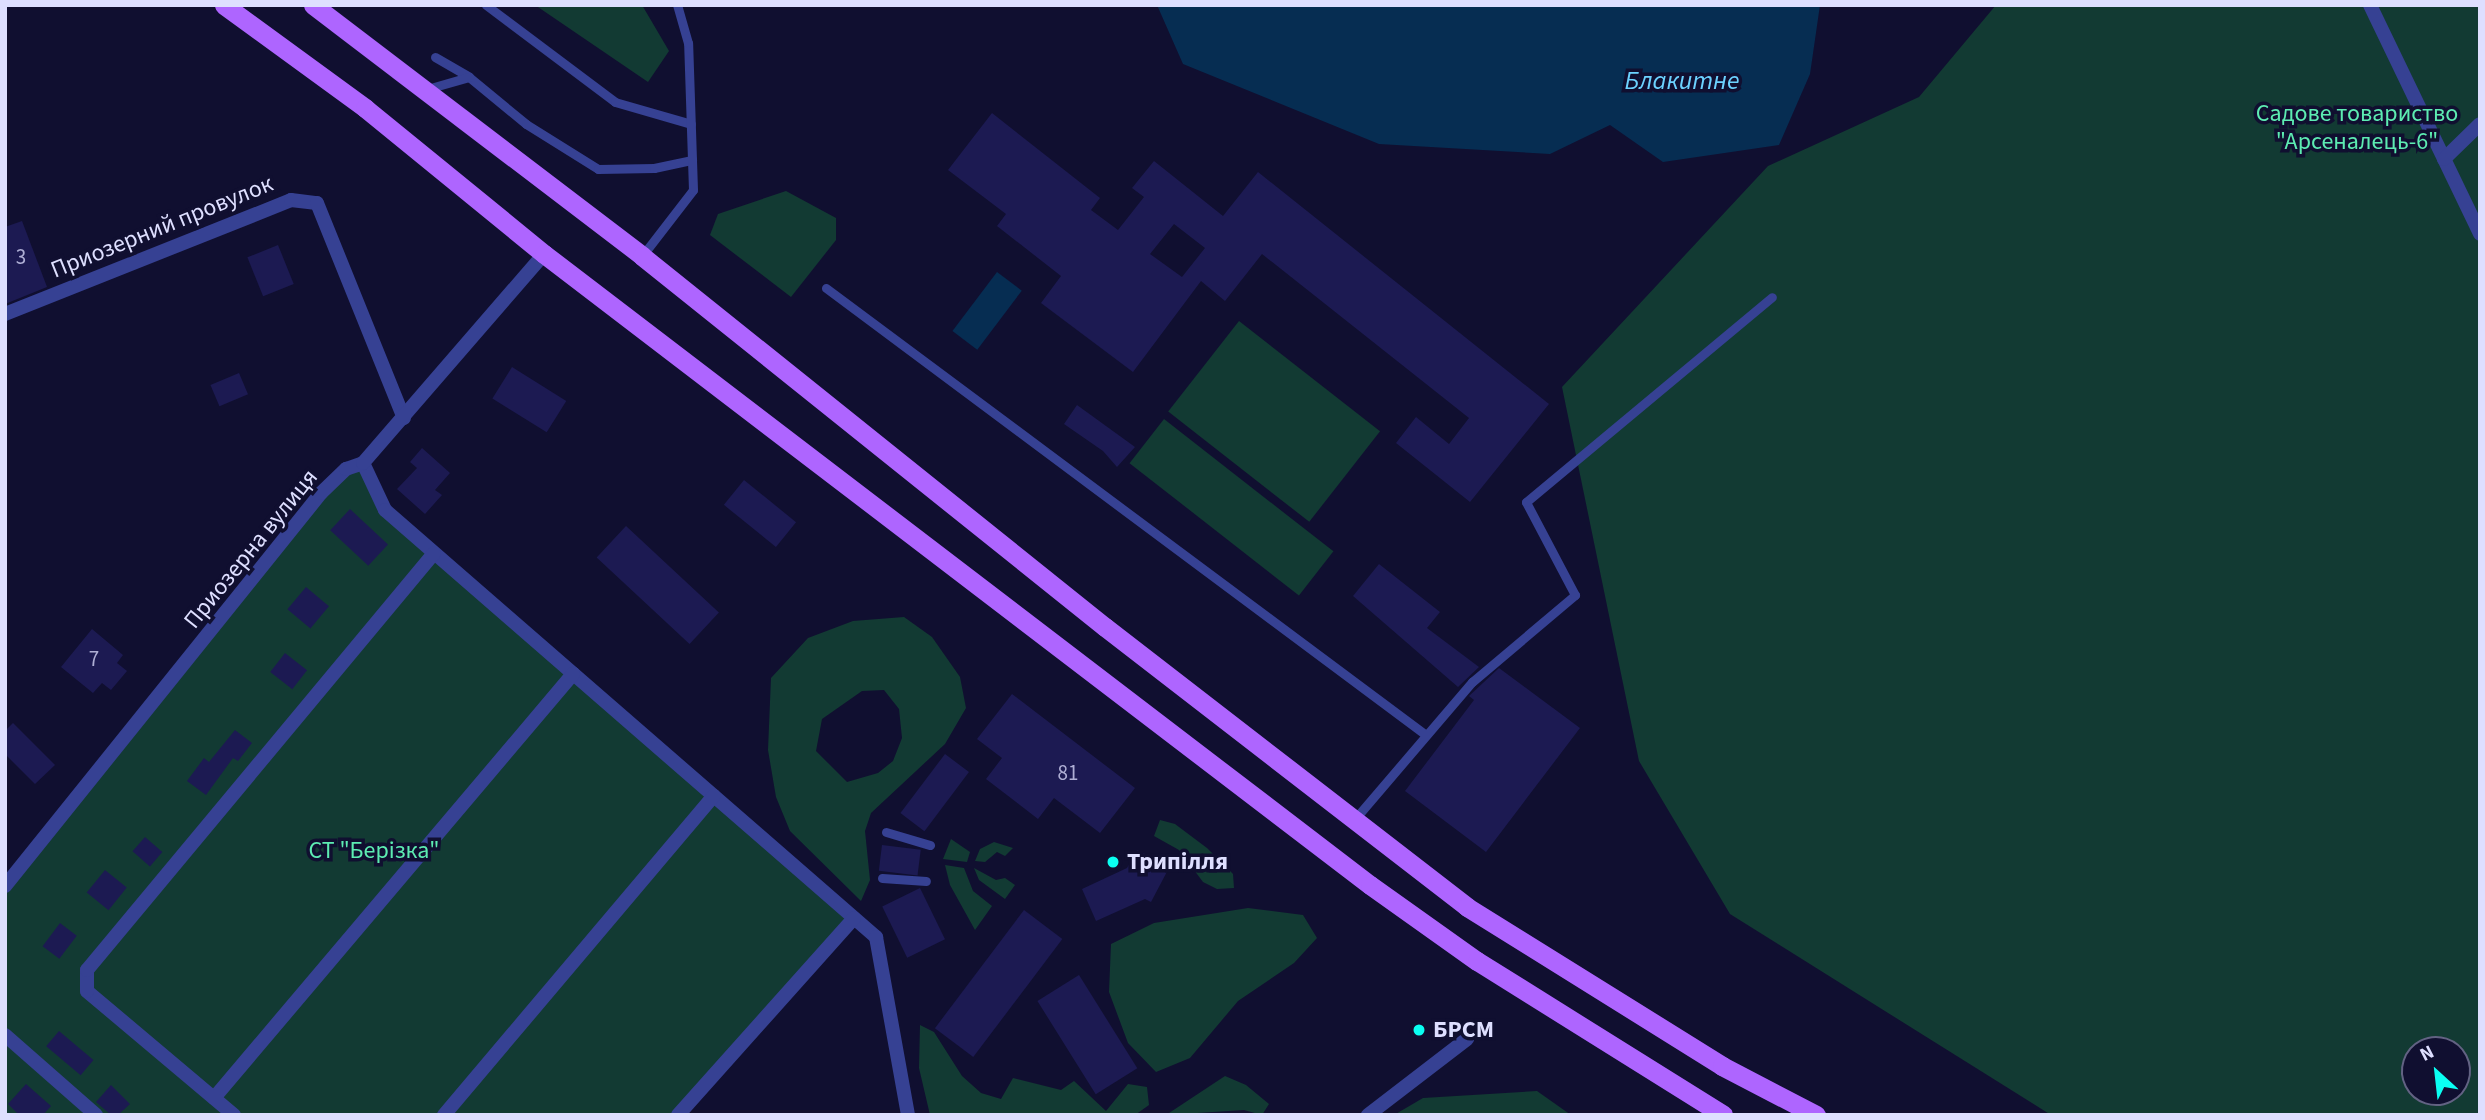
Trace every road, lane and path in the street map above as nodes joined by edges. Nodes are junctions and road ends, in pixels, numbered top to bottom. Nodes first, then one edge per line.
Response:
1 (224, 5) edge
2 (313, 5) edge
3 (485, 5) edge
4 (677, 5) edge
5 (2370, 5) edge
6 (435, 57) dead end
7 (469, 77) junction
8 (425, 90) junction
9 (691, 124) junction
10 (2480, 124) edge
11 (2444, 159) junction
12 (692, 160) junction
13 (2480, 234) edge
14 (544, 254) junction
15 (642, 256) junction
16 (825, 288) dead end
17 (1772, 297) dead end
18 (5, 314) edge
19 (404, 418) junction
20 (363, 463) junction
21 (434, 553) junction
22 (573, 674) junction
23 (1426, 735) junction
24 (714, 796) junction
25 (1354, 820) junction
26 (886, 832) dead end
27 (930, 845) dead end
28 (882, 878) dead end
29 (926, 881) dead end
30 (5, 886) edge
31 (854, 918) junction
32 (5, 1035) edge
33 (1467, 1039) dead end
34 (214, 1098) junction
35 (96, 1115) edge
36 (234, 1115) edge
37 (444, 1115) edge
38 (678, 1115) edge
39 (908, 1115) edge
40 (1368, 1115) edge
41 (1723, 1115) edge
42 (1816, 1115) edge

1 - 14 main road
2 - 8 main road
3 - 9 lane
4 - 9 lane
5 - 11 street
6 - 7 lane
7 - 8 lane
7 - 12 lane
8 - 15 main road
9 - 12 lane
10 - 11 street
11 - 13 street
12 - 15 lane
14 - 19 street, Приозерна вулиця
14 - 41 main road
15 - 25 main road
16 - 23 lane
17 - 23 lane
18 - 19 street, Приозерний провулок
19 - 20 street, Приозерна вулиця
20 - 21 street
20 - 30 street, Приозерна вулиця
21 - 22 street
21 - 34 street
22 - 24 street
22 - 34 street
23 - 25 lane
24 - 31 street
24 - 37 street
25 - 42 main road
26 - 27 lane
28 - 29 lane
31 - 38 street
31 - 39 street
32 - 35 street
33 - 40 street
34 - 36 street

